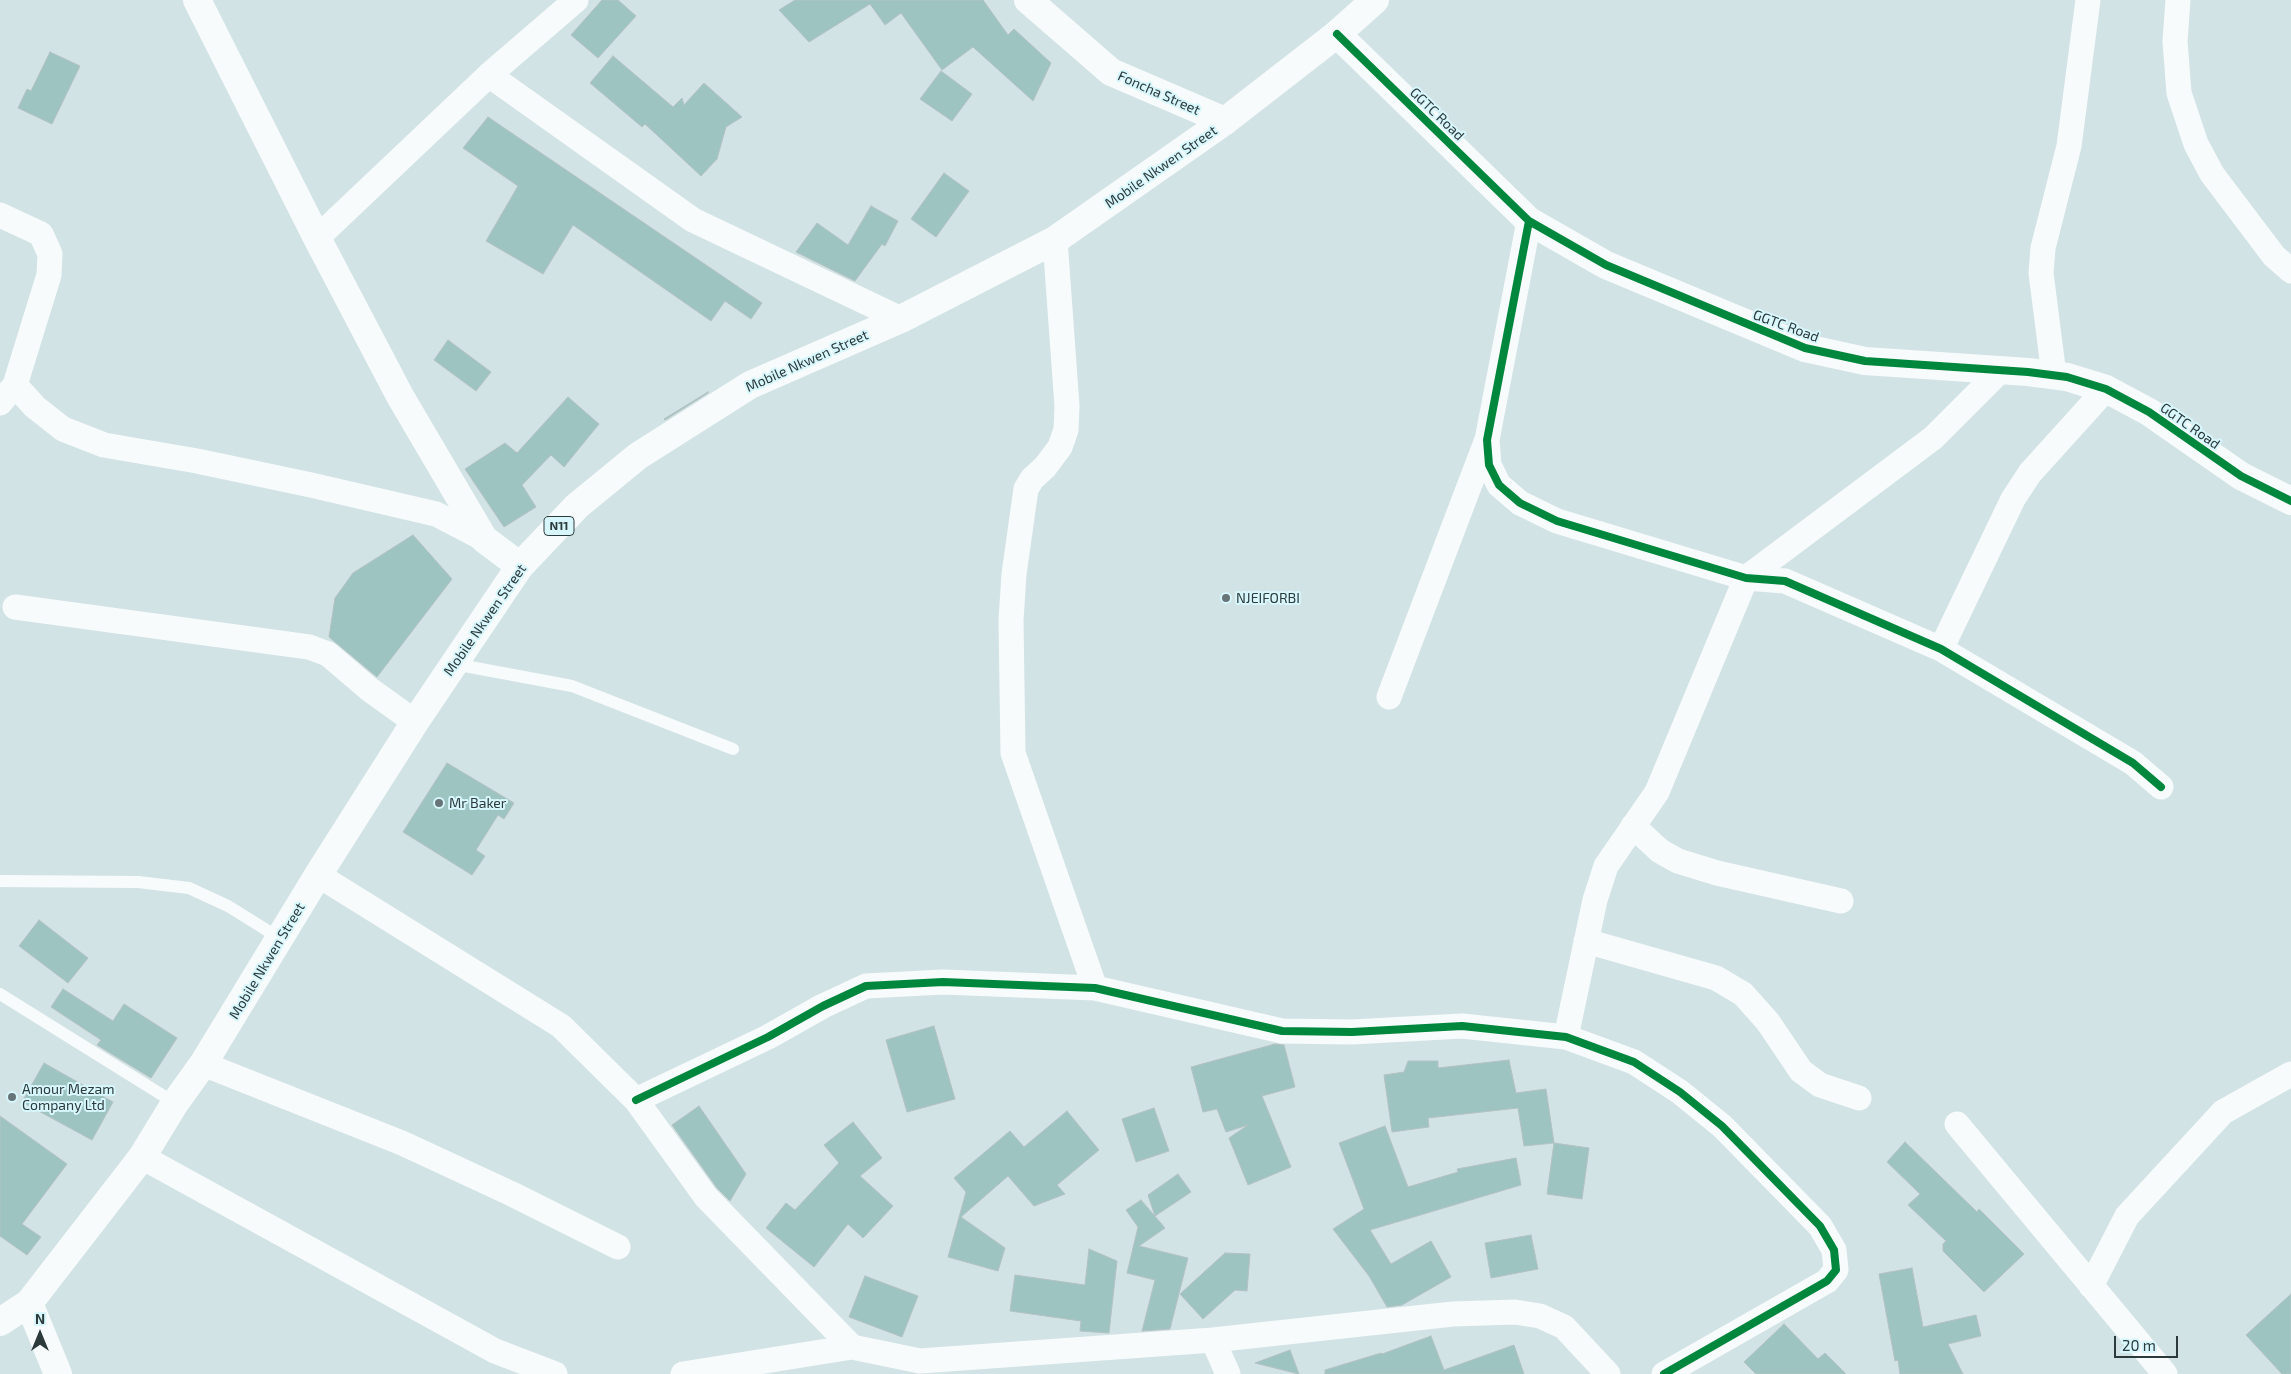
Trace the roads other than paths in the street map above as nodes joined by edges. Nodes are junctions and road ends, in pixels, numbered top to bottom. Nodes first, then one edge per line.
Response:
1 (197, 0) edge
2 (1028, 0) edge
3 (1376, 0) edge
4 (2088, 0) edge
5 (2178, 0) edge
6 (572, 1) edge
7 (1337, 34) junction
8 (489, 75) junction
9 (1225, 122) junction
10 (0, 215) edge
11 (1529, 221) junction
12 (316, 238) junction
13 (1055, 240) junction
14 (2291, 271) edge
15 (901, 319) junction
16 (2000, 371) junction
17 (2054, 375) junction
18 (2106, 389) junction
19 (7, 394) edge
20 (1487, 440) junction
21 (2291, 501) edge
22 (484, 539) junction
23 (520, 566) junction
24 (1746, 578) junction
25 (15, 607) dead end
26 (1942, 649) junction
27 (454, 664) junction
28 (1389, 697) dead end
29 (415, 722) junction
30 (733, 749) dead end
31 (2162, 787) dead end
32 (1633, 826) junction
33 (318, 875) junction
34 (0, 881) edge
35 (1841, 901) dead end
36 (280, 939) junction
37 (1586, 942) junction
38 (1096, 988) junction
39 (0, 994) edge
40 (1566, 1037) junction
41 (203, 1064) junction
42 (2291, 1074) edge
43 (1859, 1098) dead end
44 (636, 1100) junction
45 (175, 1103) junction
46 (1957, 1124) dead end
47 (142, 1157) junction
48 (618, 1246) dead end
49 (2090, 1286) junction
50 (29, 1303) junction
51 (0, 1322) edge
52 (1213, 1340) junction
53 (852, 1347) junction
54 (923, 1368) edge
55 (58, 1374) edge
56 (555, 1374) edge
57 (683, 1374) edge
58 (1228, 1374) edge
59 (1608, 1374) edge
60 (1664, 1374) edge
61 (2165, 1374) edge

1 - 12 main road
2 - 9 main road, Foncha Street
3 - 7 main road, Mobile Nkwen Street / N11
4 - 17 street
5 - 14 street
6 - 8 street
7 - 9 main road, Mobile Nkwen Street / N11
7 - 11 main road, GGTC Road
8 - 12 street
8 - 15 street
9 - 13 main road, Mobile Nkwen Street / N11
10 - 19 street
11 - 16 main road, GGTC Road
11 - 20 street
12 - 22 main road
13 - 15 main road, Mobile Nkwen Street / N11
13 - 38 street
15 - 23 main road, Mobile Nkwen Street / N11
16 - 17 main road, GGTC Road
16 - 24 street
17 - 18 main road, GGTC Road
18 - 21 main road, GGTC Road
18 - 26 street
19 - 22 street
20 - 24 street
20 - 28 street
22 - 23 main road
23 - 27 main road, Mobile Nkwen Street / N11
24 - 26 street
24 - 32 street
25 - 29 street
26 - 31 street
27 - 29 main road, Mobile Nkwen Street / N11
27 - 30 lane
29 - 33 main road, Mobile Nkwen Street / N11
32 - 35 street
32 - 37 street
33 - 36 main road, Mobile Nkwen Street / N11
33 - 44 street
34 - 36 lane
36 - 41 main road, Mobile Nkwen Street / N11
37 - 40 street
37 - 43 street
38 - 40 street
38 - 44 street
39 - 45 lane
40 - 60 street
41 - 45 main road, Mobile Nkwen Street / N11
41 - 48 street
42 - 49 street
44 - 53 street
45 - 47 main road, Mobile Nkwen Street / N11
46 - 49 street
47 - 50 main road, Mobile Nkwen Street / N11
47 - 56 street
49 - 61 street
50 - 51 main road, Mobile Nkwen Street / N11
50 - 55 main road
52 - 54 street
52 - 58 street
52 - 59 street
53 - 54 street
53 - 57 street

